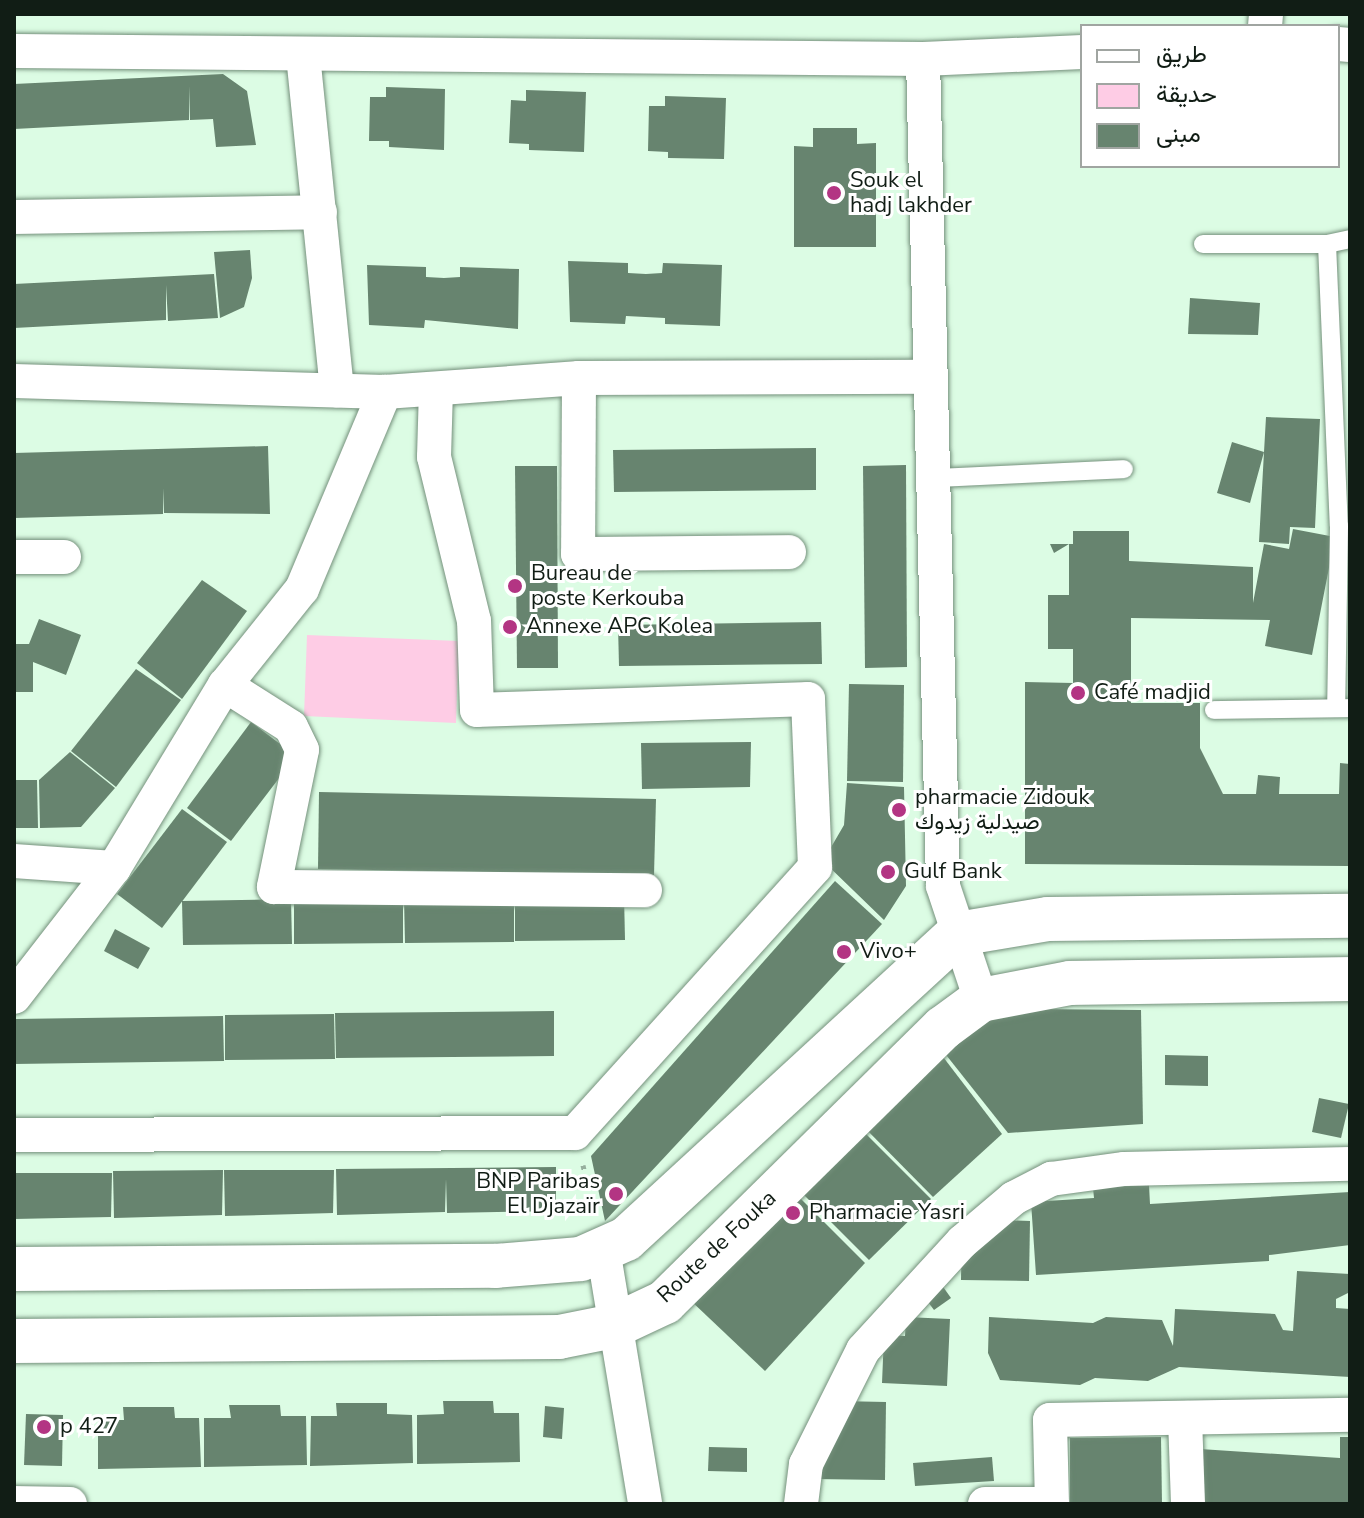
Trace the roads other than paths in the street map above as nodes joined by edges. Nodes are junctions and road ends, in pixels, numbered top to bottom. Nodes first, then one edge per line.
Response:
1 (14, 51) edge
2 (1080, 52) edge
3 (303, 55) junction
4 (923, 59) junction
5 (320, 212) junction
6 (14, 217) edge
7 (1350, 239) edge
8 (1203, 244) dead end
9 (1327, 244) junction
10 (930, 377) junction
11 (579, 378) junction
12 (14, 381) edge
13 (337, 390) junction
14 (436, 390) junction
15 (385, 392) junction
16 (1124, 469) dead end
17 (936, 478) junction
18 (789, 552) dead end
19 (14, 557) edge
20 (64, 557) dead end
21 (225, 685) junction
22 (1343, 707) edge
23 (1214, 710) dead end
24 (14, 861) edge
25 (114, 868) junction
26 (645, 890) dead end
27 (1350, 916) edge
28 (958, 934) junction
29 (1350, 979) edge
30 (14, 997) edge
31 (981, 1000) junction
32 (14, 1135) edge
33 (1350, 1164) edge
34 (603, 1249) junction
35 (14, 1269) edge
36 (614, 1326) junction
37 (14, 1341) edge
38 (1350, 1415) edge
39 (1185, 1418) junction
40 (14, 1503) edge
41 (70, 1504) edge
42 (645, 1504) edge
43 (801, 1504) edge
44 (985, 1504) edge
45 (1052, 1504) edge
46 (1188, 1504) edge

1 - 3 street
2 - 4 street
3 - 4 street
3 - 5 street
4 - 10 street
5 - 6 street
5 - 13 street
7 - 9 lane
8 - 9 lane
9 - 22 lane
10 - 11 street
10 - 17 street
11 - 14 street
11 - 18 street
12 - 13 street
13 - 15 street
14 - 15 street
14 - 32 street
15 - 21 street
16 - 17 lane
17 - 28 street
19 - 20 street
21 - 25 street
21 - 26 street
22 - 23 lane
24 - 25 street
25 - 30 street
27 - 28 main road
28 - 31 street
28 - 34 main road
29 - 31 main road, Route de Fouka
31 - 36 main road, Route de Fouka
33 - 43 street
34 - 35 main road
34 - 36 street
36 - 37 main road, Route de Fouka
36 - 42 street
38 - 39 street
39 - 45 street
39 - 46 street
40 - 41 street
44 - 45 street

